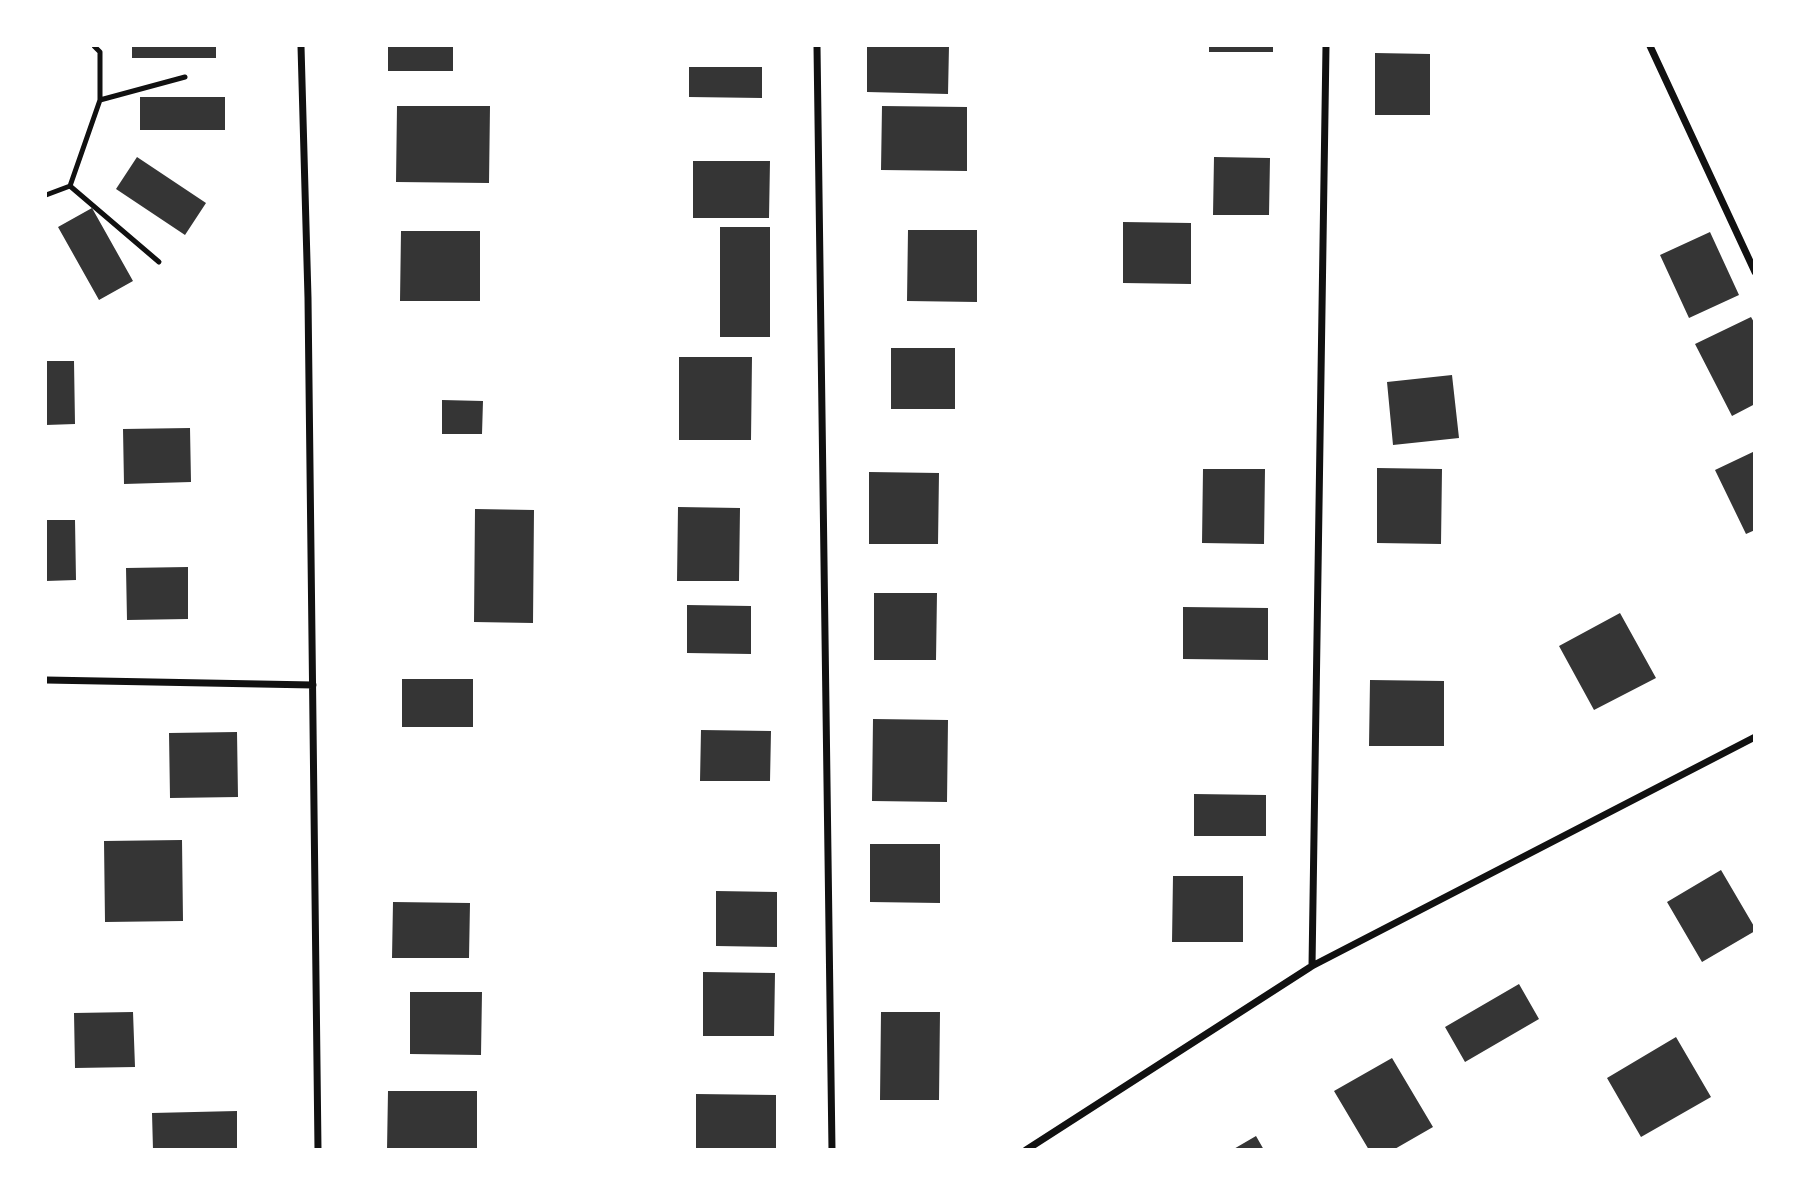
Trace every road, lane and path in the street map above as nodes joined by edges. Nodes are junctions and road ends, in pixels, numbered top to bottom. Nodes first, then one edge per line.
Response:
1 (94, 46) edge
2 (301, 46) edge
3 (817, 46) edge
4 (1326, 46) edge
5 (1650, 46) edge
6 (185, 77) dead end
7 (100, 100) junction
8 (70, 186) junction
9 (46, 195) edge
10 (159, 262) dead end
11 (1755, 272) edge
12 (46, 680) edge
13 (313, 685) junction
14 (1755, 737) edge
15 (1312, 966) junction
16 (318, 1150) edge
17 (832, 1150) edge
18 (1026, 1150) edge

1 - 7 lane
2 - 13 street
3 - 17 street
4 - 15 street
5 - 11 street
6 - 7 lane
7 - 8 lane
8 - 9 lane
8 - 10 lane
12 - 13 street
13 - 16 street
14 - 15 street
15 - 18 street

